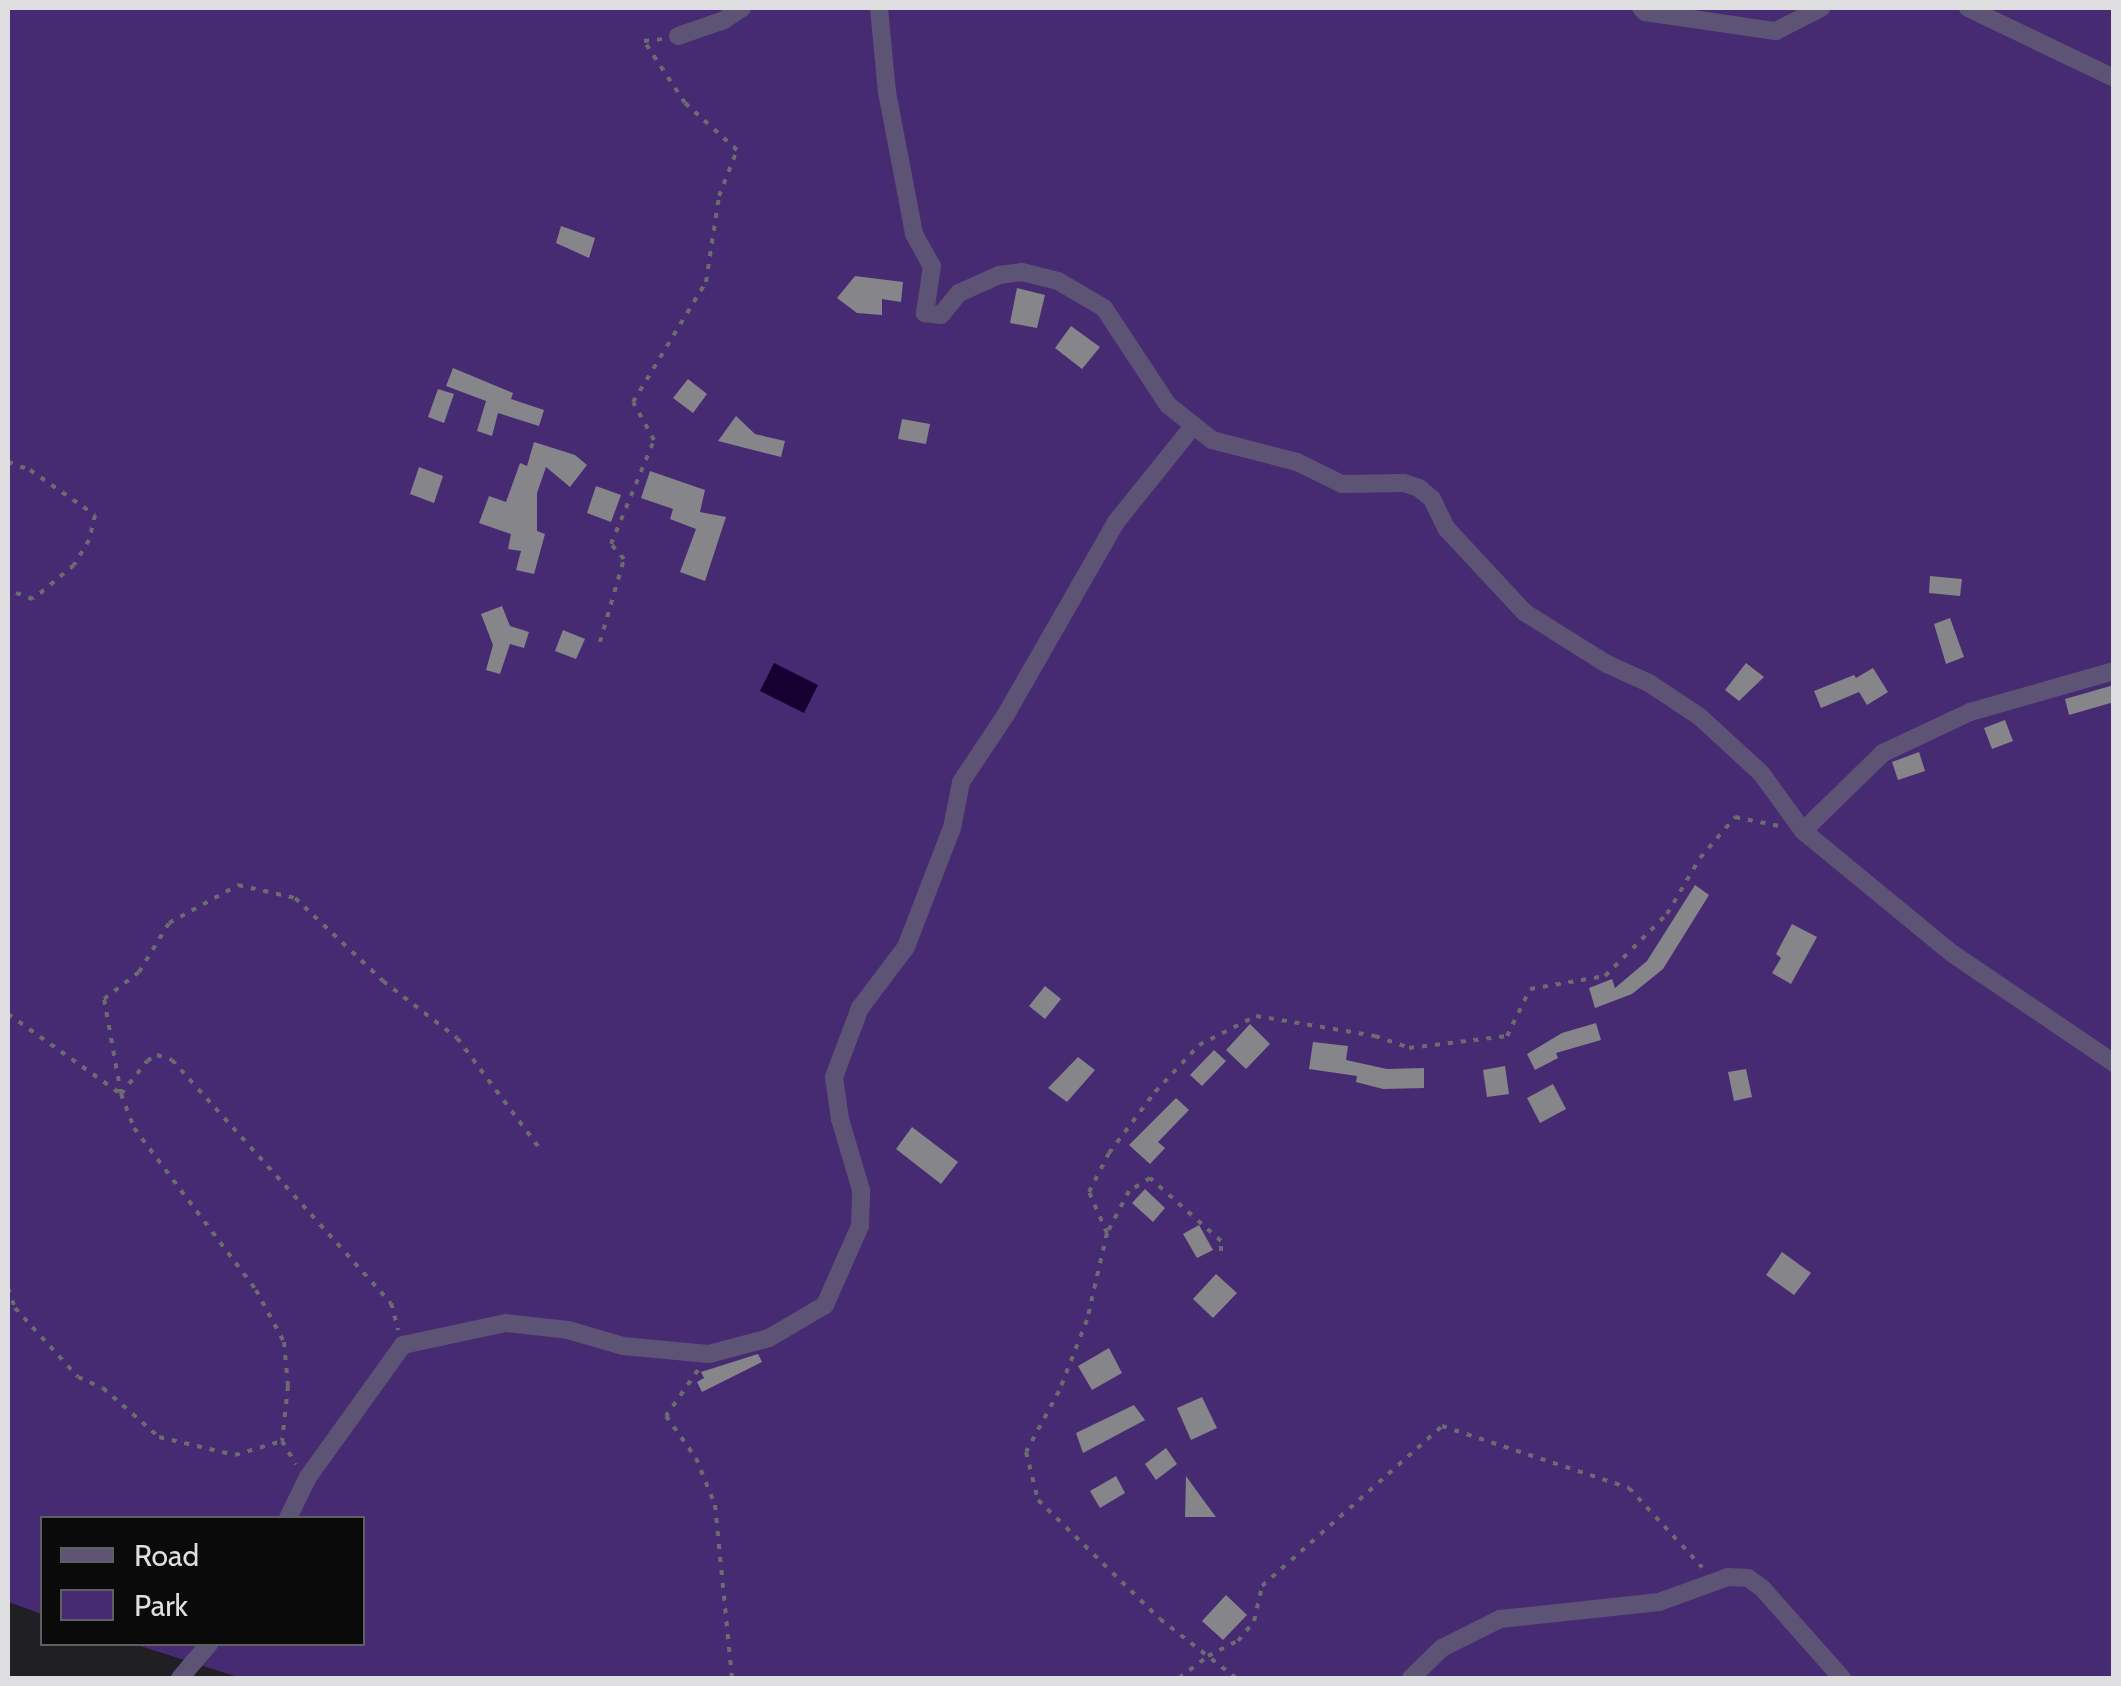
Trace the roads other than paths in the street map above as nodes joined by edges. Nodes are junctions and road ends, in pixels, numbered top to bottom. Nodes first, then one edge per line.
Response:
1 (742, 8) edge
2 (1641, 8) edge
3 (1821, 8) edge
4 (1968, 8) edge
5 (878, 9) edge
6 (678, 36) road end
7 (2114, 78) edge
8 (1194, 426) junction
9 (2114, 671) edge
10 (1803, 831) junction
11 (2114, 1063) edge
12 (289, 1516) edge
13 (207, 1646) edge
14 (180, 1678) edge
15 (1411, 1678) edge
16 (1842, 1678) edge

1 - 6 street
2 - 3 street
4 - 7 street
5 - 8 street
8 - 10 street
8 - 12 street
9 - 10 street
10 - 11 street
13 - 14 street
15 - 16 street

